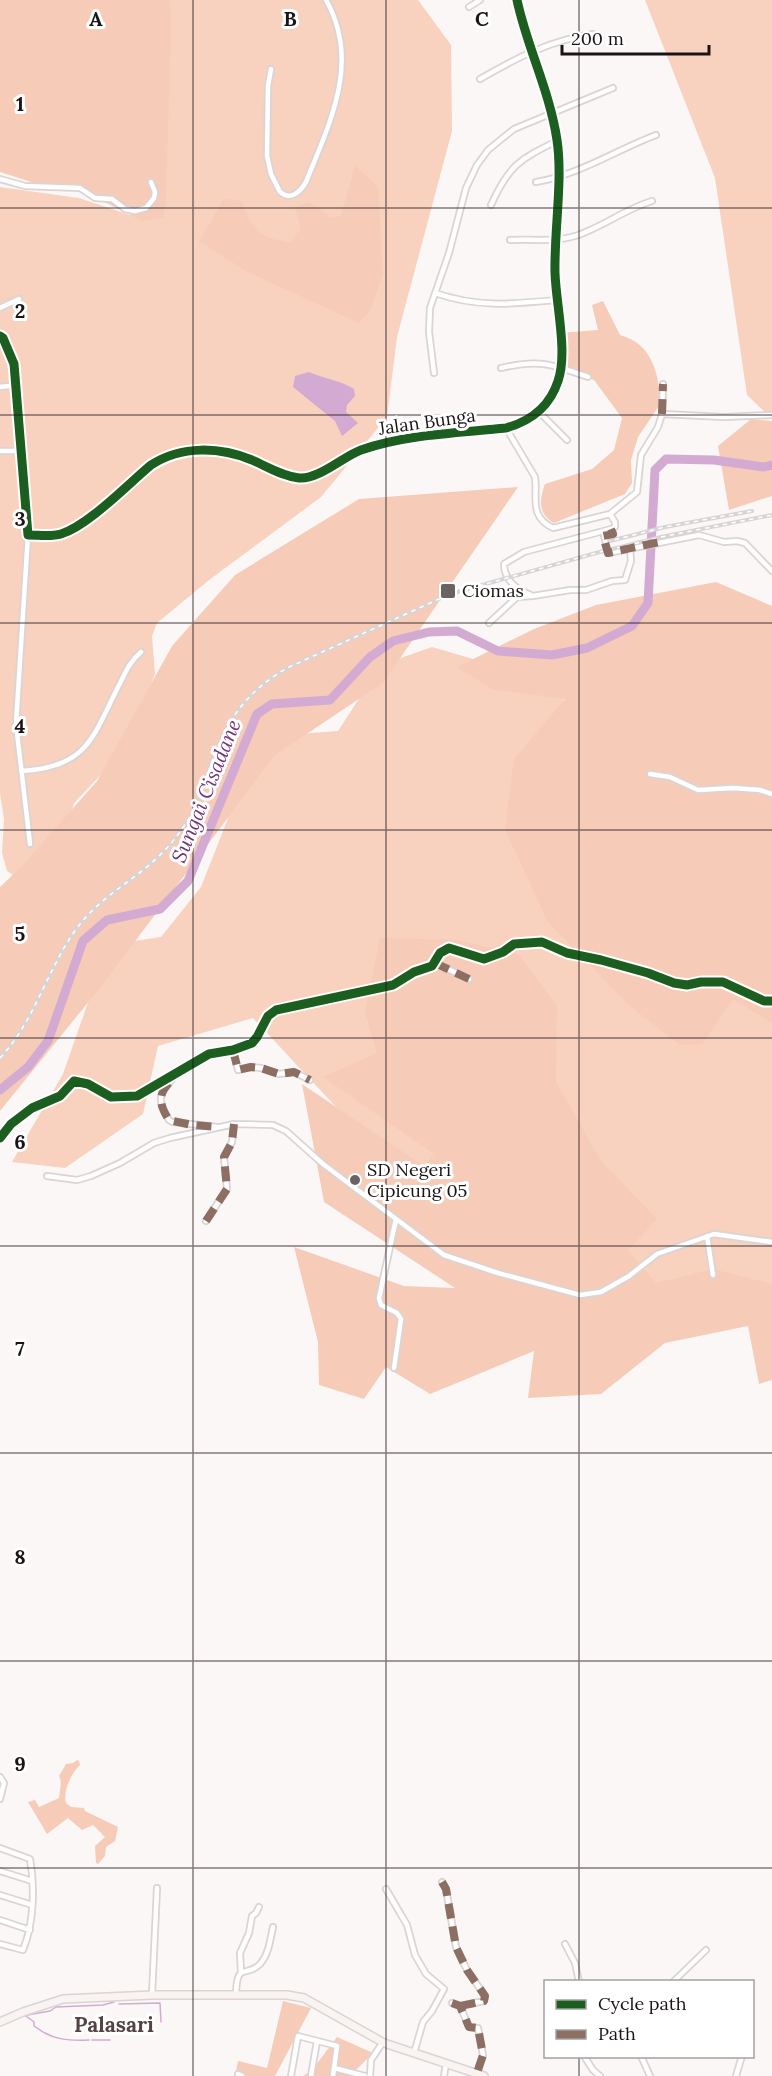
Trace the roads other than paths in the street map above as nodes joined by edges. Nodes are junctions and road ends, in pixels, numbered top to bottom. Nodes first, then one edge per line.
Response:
1 (326, 0) edge
2 (480, 0) edge
3 (517, 0) edge
4 (469, 7) dead end
5 (593, 34) dead end
6 (532, 51) junction
7 (271, 69) dead end
8 (480, 79) dead end
9 (613, 88) dead end
10 (550, 114) junction
11 (656, 135) dead end
12 (557, 141) junction
13 (0, 178) edge
14 (558, 178) junction
15 (151, 182) dead end
16 (536, 182) dead end
17 (652, 201) dead end
18 (492, 204) dead end
19 (555, 239) junction
20 (510, 240) dead end
21 (435, 292) junction
22 (19, 299) dead end
23 (557, 300) junction
24 (0, 308) edge
25 (0, 336) edge
26 (562, 367) junction
27 (501, 368) dead end
28 (435, 373) dead end
29 (588, 377) dead end
30 (663, 384) dead end
31 (17, 385) junction
32 (0, 387) edge
33 (539, 412) junction
34 (662, 414) junction
35 (772, 415) edge
36 (506, 428) junction
37 (567, 440) dead end
38 (21, 451) junction
39 (0, 452) edge
40 (610, 514) junction
41 (611, 529) junction
42 (28, 535) junction
43 (631, 548) junction
44 (772, 571) edge
45 (533, 596) junction
46 (489, 623) dead end
47 (141, 652) dead end
48 (22, 771) junction
49 (650, 774) dead end
50 (772, 794) edge
51 (30, 844) dead end
52 (435, 963) junction
53 (469, 979) dead end
54 (772, 1001) edge
55 (232, 1050) junction
56 (176, 1074) junction
57 (310, 1080) dead end
58 (234, 1124) junction
59 (219, 1127) junction
60 (0, 1138) edge
61 (47, 1176) dead end
62 (396, 1219) junction
63 (206, 1221) dead end
64 (707, 1236) junction
65 (772, 1242) edge
66 (713, 1275) dead end
67 (394, 1368) dead end
68 (0, 1777) edge
69 (0, 1799) edge
70 (0, 1848) edge
71 (0, 1871) edge
72 (32, 1881) junction
73 (442, 1881) dead end
74 (157, 1888) dead end
75 (386, 1889) dead end
76 (0, 1895) edge
77 (32, 1905) junction
78 (259, 1907) dead end
79 (0, 1920) edge
80 (273, 1927) dead end
81 (30, 1930) junction
82 (0, 1944) edge
83 (565, 1944) dead end
84 (706, 1950) dead end
85 (241, 1972) junction
86 (579, 1980) edge
87 (675, 1980) edge
88 (236, 1994) junction
89 (152, 1995) junction
90 (452, 2003) dead end
91 (460, 2006) junction
92 (0, 2022) edge
93 (317, 2041) junction
94 (383, 2042) junction
95 (414, 2054) junction
96 (585, 2058) edge
97 (641, 2058) edge
98 (741, 2058) edge
99 (446, 2064) junction
100 (334, 2068) junction
101 (481, 2075) edge
102 (291, 2076) edge
103 (311, 2076) edge
104 (333, 2076) edge
105 (367, 2076) edge
106 (444, 2076) edge
107 (600, 2076) edge
108 (650, 2076) edge
109 (736, 2076) edge

1 - 7 street
2 - 4 street
3 - 6 street, Jalan Bunga
5 - 6 street
6 - 8 street
6 - 10 street, Jalan Bunga
9 - 10 street
10 - 12 street, Jalan Bunga
10 - 21 street
11 - 14 street
12 - 14 street, Jalan Bunga
12 - 18 street
13 - 15 street
14 - 16 street
14 - 19 street, Jalan Bunga
17 - 19 street
19 - 20 street
19 - 23 street, Jalan Bunga
21 - 23 street
21 - 28 street
22 - 24 street
23 - 26 street, Jalan Bunga
25 - 31 street
26 - 27 street
26 - 29 street
26 - 33 street, Jalan Bunga
30 - 34 street
31 - 32 street
31 - 38 street
33 - 36 street, Jalan Bunga
33 - 37 street
34 - 35 street
34 - 40 street
36 - 40 street
36 - 42 street, Jalan Bunga
38 - 39 street
38 - 42 street
40 - 41 street
41 - 43 street, bridge
41 - 45 street
42 - 48 street
43 - 44 street
43 - 45 street
45 - 46 street
47 - 48 street
48 - 51 street
49 - 50 street
52 - 53 street
52 - 54 street
52 - 55 street
55 - 56 street
55 - 57 street
56 - 59 street
56 - 60 street
58 - 59 street
58 - 62 street
58 - 63 street
59 - 61 street
62 - 64 street
62 - 67 street
64 - 65 street
64 - 66 street
68 - 69 street
70 - 72 street
71 - 72 street
72 - 77 street
73 - 91 street
74 - 89 street
75 - 95 street
76 - 77 street
77 - 81 street
78 - 85 street
79 - 81 street
80 - 85 street
81 - 82 street
83 - 86 street
84 - 87 street
85 - 88 street
88 - 89 main road
88 - 94 main road
89 - 92 main road
90 - 91 street
91 - 101 street
93 - 100 street
93 - 102 street
93 - 103 street
94 - 95 main road
94 - 105 street
95 - 99 main road
96 - 107 street
97 - 108 street
98 - 109 street
99 - 101 main road
99 - 106 street
100 - 104 street
100 - 105 street

